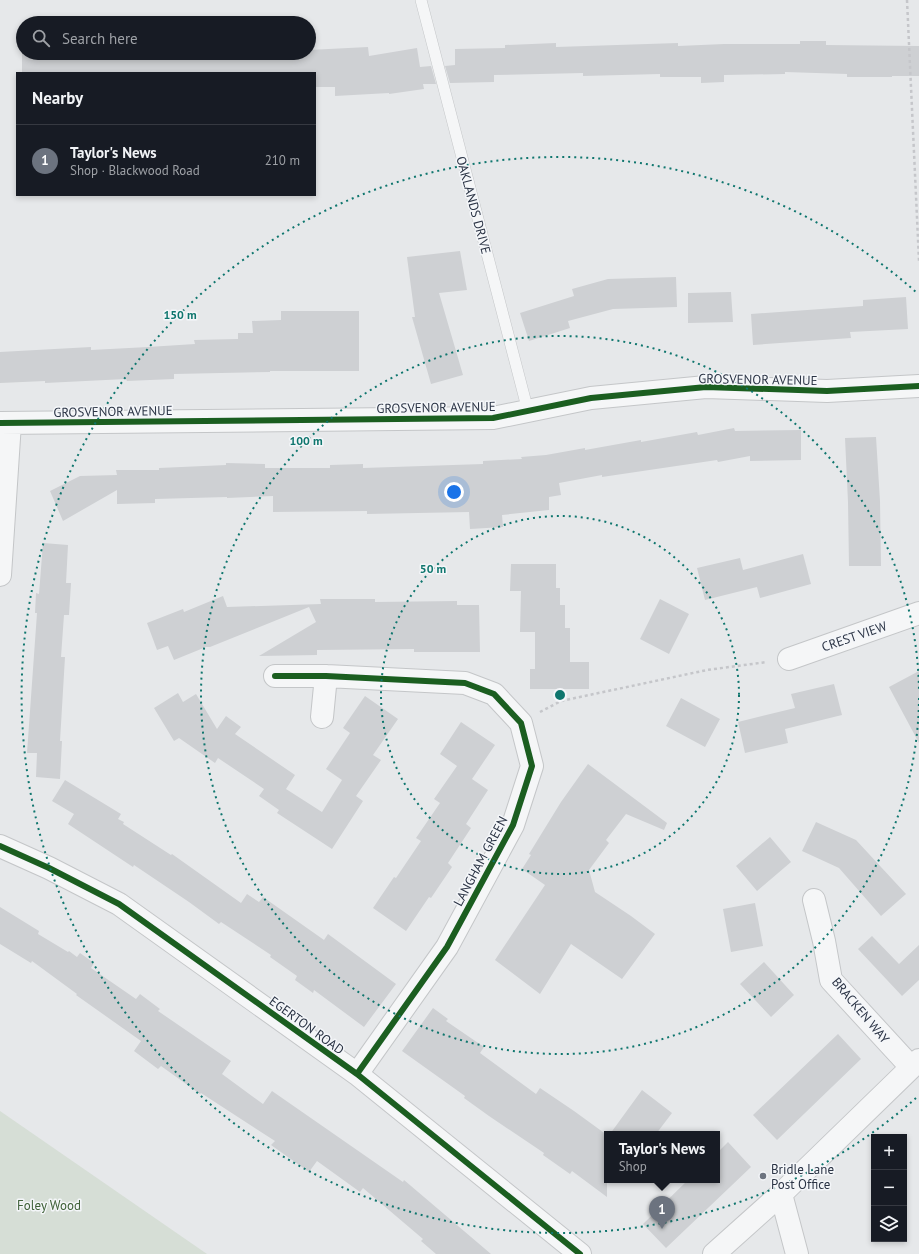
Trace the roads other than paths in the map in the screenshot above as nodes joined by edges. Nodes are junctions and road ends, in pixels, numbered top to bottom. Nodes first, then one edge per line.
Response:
1 (421, 0) edge
2 (919, 386) edge
3 (528, 410) junction
4 (5, 423) edge
5 (0, 575) edge
6 (919, 613) edge
7 (789, 659) road end
8 (275, 676) dead end
9 (326, 676) junction
10 (322, 717) dead end
11 (0, 846) edge
12 (814, 900) dead end
13 (915, 1064) edge
14 (357, 1074) junction
15 (781, 1194) junction
16 (580, 1254) edge
17 (714, 1254) edge
18 (797, 1254) edge

1 - 3 lane, OAKLANDS DRIVE
2 - 3 street, GROSVENOR AVENUE
3 - 4 street, GROSVENOR AVENUE
4 - 5 street
6 - 7 street, CREST VIEW
8 - 9 street, LANGHAM GREEN
9 - 10 street
9 - 14 street, LANGHAM GREEN
11 - 14 street, EGERTON ROAD
12 - 13 street, BRACKEN WAY
13 - 15 street
14 - 16 street, EGERTON ROAD
15 - 17 street
15 - 18 street

